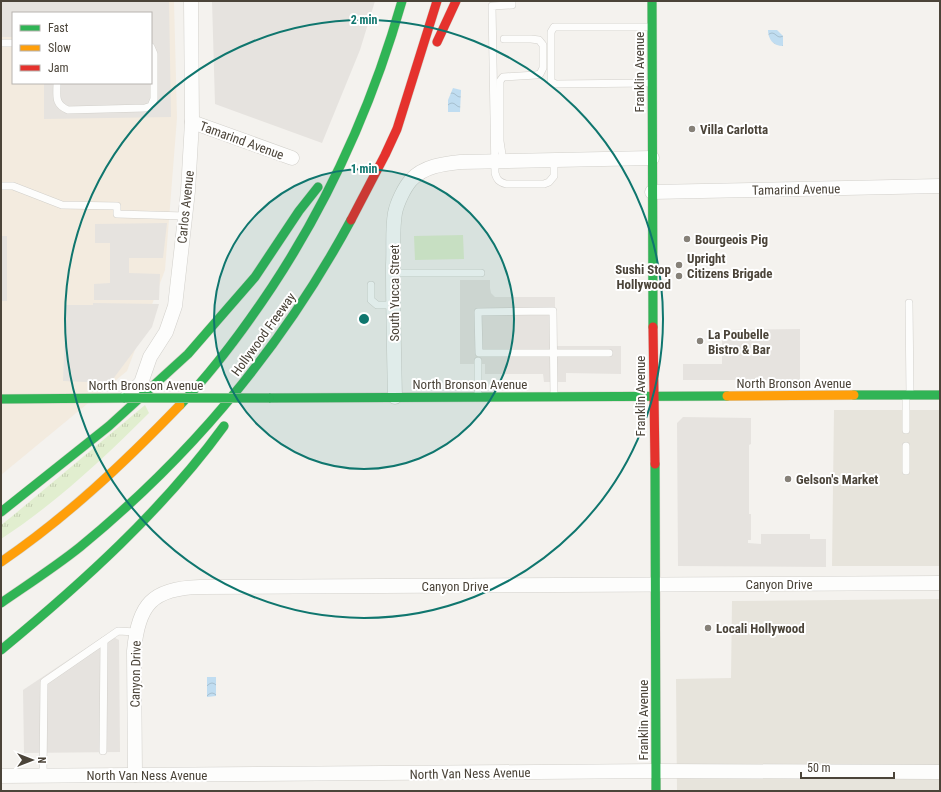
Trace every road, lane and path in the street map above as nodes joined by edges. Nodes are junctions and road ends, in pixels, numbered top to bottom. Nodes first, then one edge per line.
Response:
1 (191, 1) edge
2 (401, 1) edge
3 (437, 1) edge
4 (456, 1) edge
5 (512, 1) edge
6 (652, 1) edge
7 (652, 27) junction
8 (504, 39) dead end
9 (1, 43) edge
10 (12, 43) edge
11 (152, 49) edge
12 (433, 51) dead end
13 (426, 66) dead end
14 (652, 83) junction
15 (57, 84) edge
16 (192, 122) junction
17 (397, 130) junction
18 (292, 158) dead end
19 (652, 158) junction
20 (344, 160) junction
21 (554, 160) junction
22 (499, 161) junction
23 (1, 186) edge
24 (940, 186) edge
25 (652, 192) junction
26 (185, 216) junction
27 (393, 273) junction
28 (481, 273) dead end
29 (371, 285) dead end
30 (909, 303) dead end
31 (393, 305) junction
32 (296, 313) junction
33 (553, 353) junction
34 (609, 353) dead end
35 (478, 361) dead end
36 (908, 395) junction
37 (940, 395) edge
38 (478, 396) junction
39 (554, 396) junction
40 (395, 397) junction
41 (654, 397) junction
42 (124, 398) junction
43 (1, 399) edge
44 (238, 406) dead end
45 (230, 417) dead end
46 (906, 430) dead end
47 (906, 446) dead end
48 (906, 471) dead end
49 (1, 512) edge
50 (17, 552) junction
51 (1, 559) edge
52 (1, 562) edge
53 (940, 583) edge
54 (656, 584) junction
55 (1, 603) edge
56 (136, 632) junction
57 (104, 641) junction
58 (1, 650) edge
59 (103, 751) dead end
60 (656, 771) junction
61 (940, 772) edge
62 (135, 775) junction
63 (1, 776) edge
64 (43, 776) junction
65 (656, 791) edge

1 - 16 street, Carlos Avenue
2 - 20 main road, Hollywood Freeway
3 - 17 main road, Hollywood Freeway
4 - 12 main road
5 - 22 lane
6 - 7 main road, Franklin Avenue
7 - 14 main road, Franklin Avenue
7 - 14 lane
8 - 22 lane
9 - 10 lane
11 - 15 lane
13 - 17 main road
14 - 19 main road, Franklin Avenue
16 - 18 street, Tamarind Avenue
16 - 26 street, Carlos Avenue
17 - 32 main road, Hollywood Freeway
19 - 21 street
19 - 25 main road, Franklin Avenue
20 - 49 main road
20 - 50 main road, Hollywood Freeway
21 - 22 street
21 - 22 lane
22 - 27 street, South Yucca Street
23 - 26 lane
24 - 25 street, Tamarind Avenue
25 - 41 main road, Franklin Avenue
26 - 42 street, Carlos Avenue
27 - 28 lane
27 - 31 street, South Yucca Street
29 - 31 lane
30 - 36 lane
31 - 40 street, South Yucca Street
32 - 44 main road
32 - 55 main road, Hollywood Freeway
33 - 33 lane
33 - 34 lane
33 - 39 lane
35 - 38 lane
36 - 37 main road, North Bronson Avenue
36 - 41 main road, North Bronson Avenue
36 - 46 lane
38 - 39 main road, North Bronson Avenue
38 - 40 main road, North Bronson Avenue
39 - 41 main road, North Bronson Avenue
40 - 42 main road, North Bronson Avenue, bridge
41 - 54 main road, Franklin Avenue
42 - 43 main road, North Bronson Avenue
45 - 58 main road
47 - 48 lane
50 - 51 main road
50 - 52 main road, Hollywood Freeway
53 - 54 street, Canyon Drive
54 - 56 street, Canyon Drive
54 - 60 main road, Franklin Avenue
56 - 57 lane
56 - 62 street, Canyon Drive
57 - 59 lane
57 - 64 lane
60 - 61 street, North Van Ness Avenue
60 - 62 street, North Van Ness Avenue
60 - 65 main road, Franklin Avenue
62 - 64 street, North Van Ness Avenue
63 - 64 street, North Van Ness Avenue

